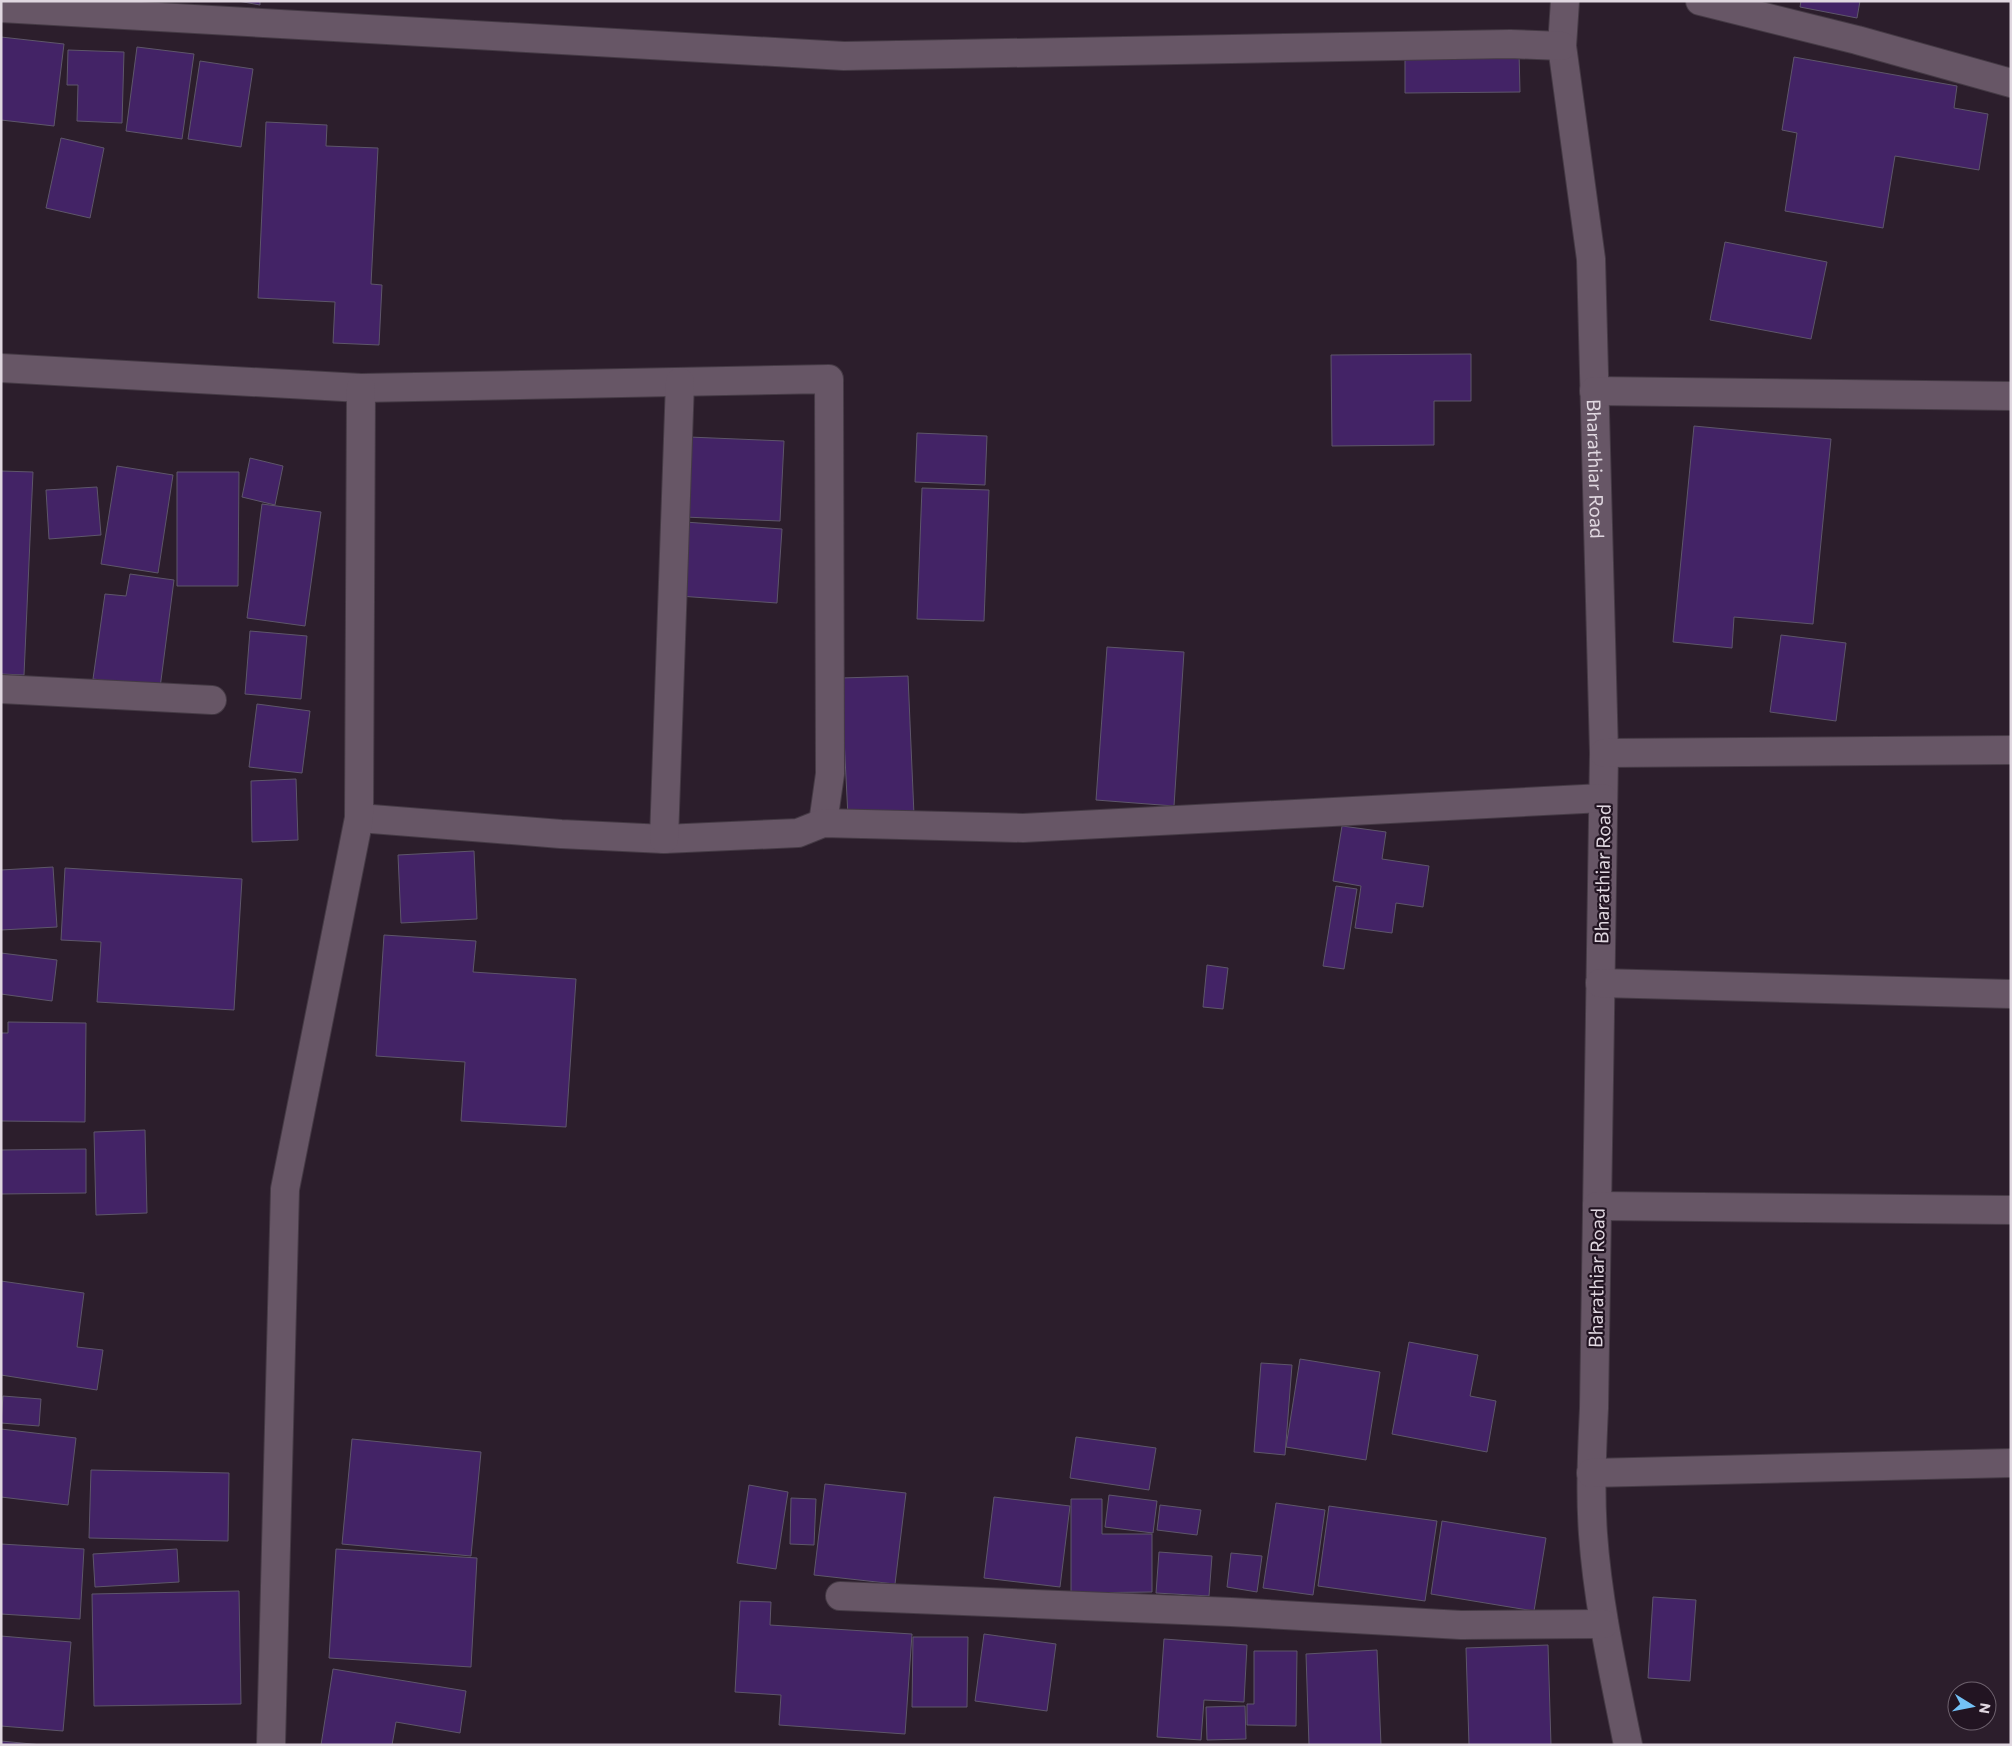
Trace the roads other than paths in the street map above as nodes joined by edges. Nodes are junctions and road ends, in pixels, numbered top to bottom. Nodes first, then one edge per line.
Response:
1 (1565, 1) edge
2 (1700, 1) edge
3 (1, 8) edge
4 (1562, 46) junction
5 (2011, 83) edge
6 (1, 368) edge
7 (680, 382) junction
8 (361, 388) junction
9 (1594, 391) junction
10 (2011, 396) edge
11 (1, 689) edge
12 (212, 700) dead end
13 (2011, 750) edge
14 (1604, 753) junction
15 (1603, 798) junction
16 (359, 818) junction
17 (823, 823) junction
18 (664, 839) junction
19 (1600, 983) junction
20 (2011, 994) edge
21 (1597, 1206) junction
22 (2011, 1210) edge
23 (2011, 1463) edge
24 (1591, 1473) junction
25 (840, 1596) dead end
26 (1604, 1624) junction
27 (271, 1745) edge
28 (1628, 1745) edge

1 - 4 street, Bharathiar Road
2 - 5 street
3 - 4 street
4 - 9 street, Bharathiar Road
6 - 8 street
7 - 8 street
7 - 17 street
7 - 18 street
8 - 16 street
9 - 10 street
9 - 14 street, Bharathiar Road
11 - 12 street
13 - 14 street
14 - 15 street, Bharathiar Road
15 - 17 street
15 - 19 street, Bharathiar Road
16 - 18 street
16 - 27 street
17 - 18 street
19 - 20 street
19 - 21 street, Bharathiar Road
21 - 22 street
21 - 24 street, Bharathiar Road
23 - 24 street
24 - 26 street, Bharathiar Road
25 - 26 street
26 - 28 street, Bharathiar Road

